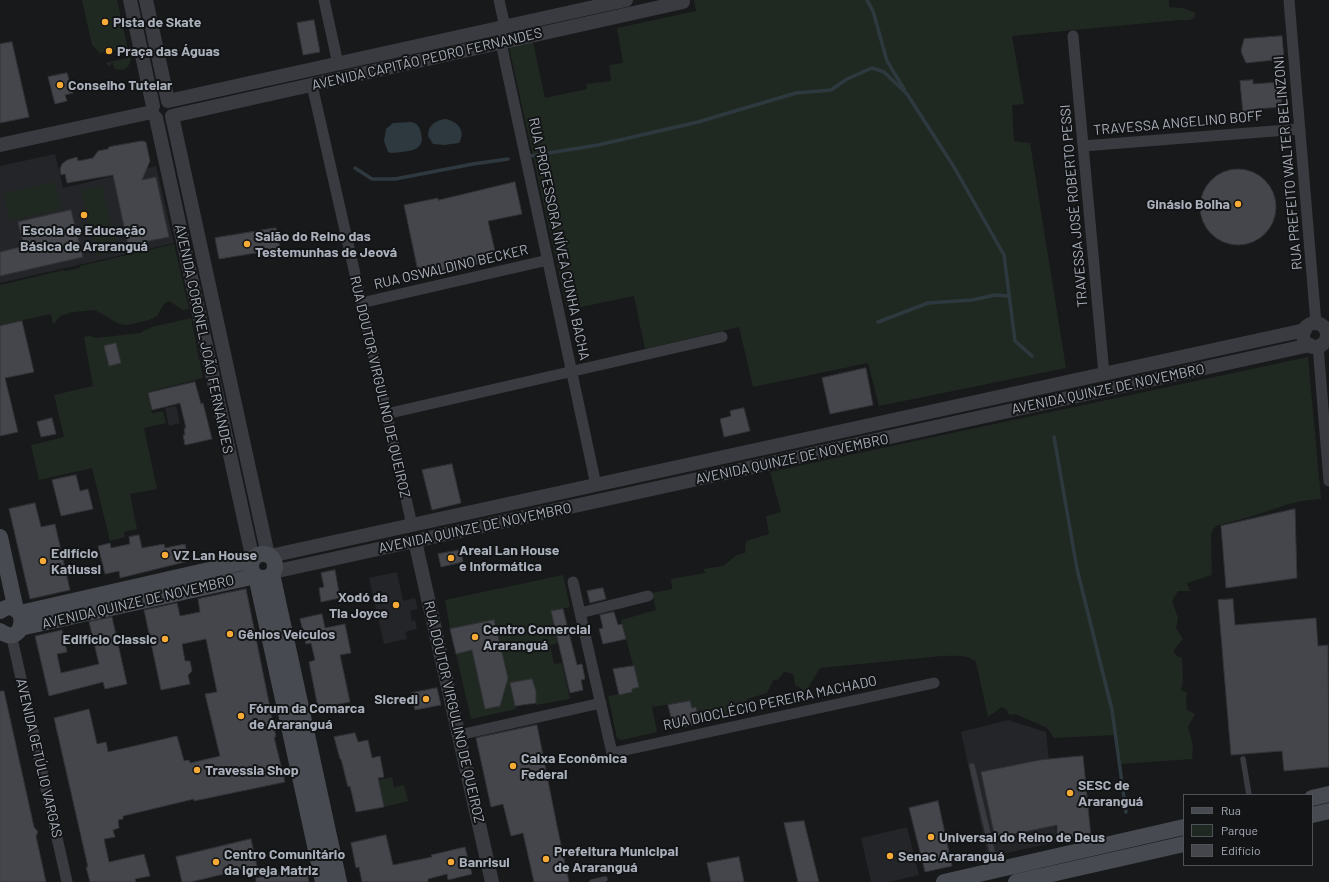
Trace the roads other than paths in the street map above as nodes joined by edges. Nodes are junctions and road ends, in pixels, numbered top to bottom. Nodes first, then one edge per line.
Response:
1 (130, 0) edge
2 (146, 0) edge
3 (324, 0) edge
4 (499, 0) edge
5 (626, 0) edge
6 (1289, 0) edge
7 (683, 1) edge
8 (506, 27) junction
9 (1073, 36) dead end
10 (501, 43) junction
11 (338, 64) junction
12 (312, 85) junction
13 (168, 101) junction
14 (154, 112) junction
15 (172, 116) junction
16 (1300, 129) junction
17 (0, 146) edge
18 (1083, 146) junction
19 (548, 260) junction
20 (361, 303) junction
21 (1318, 326) edge
22 (722, 337) dead end
23 (1320, 344) edge
24 (572, 372) junction
25 (1104, 374) junction
26 (386, 414) junction
27 (1329, 482) edge
28 (596, 485) junction
29 (412, 525) junction
30 (0, 537) edge
31 (416, 541) junction
32 (269, 556) junction
33 (254, 568) junction
34 (273, 573) junction
35 (573, 582) dead end
36 (648, 596) dead end
37 (580, 613) junction
38 (9, 624) edge
39 (934, 683) dead end
40 (601, 703) junction
41 (459, 735) junction
42 (1243, 759) dead end
43 (972, 766) dead end
44 (1249, 794) edge
45 (1329, 794) edge
46 (1313, 798) edge
47 (1329, 812) edge
48 (1313, 815) edge
49 (1183, 827) edge
50 (1183, 844) edge
51 (996, 870) junction
52 (606, 878) dead end
53 (1039, 879) edge
54 (67, 882) edge
55 (323, 882) edge
56 (340, 882) edge
57 (492, 882) edge
58 (592, 882) edge
59 (944, 882) edge
60 (1016, 882) edge

1 - 14 street, AVENIDA CORONEL JOÃO FERNANDES
2 - 13 street
3 - 11 street
4 - 8 street
5 - 8 street, AVENIDA CAPITÃO PEDRO FERNANDES
6 - 16 street, RUA PREFEITO WALTER BELINZONI
7 - 10 street, AVENIDA CAPITÃO PEDRO FERNANDES
8 - 10 street, RUA PROFESSORA NÍVEA CUNHA BACHA
8 - 11 street, AVENIDA CAPITÃO PEDRO FERNANDES
9 - 18 street, TRAVESSA JOSÉ ROBERTO PESSI
10 - 12 street, AVENIDA CAPITÃO PEDRO FERNANDES
10 - 19 street, RUA PROFESSORA NÍVEA CUNHA BACHA
11 - 13 street, AVENIDA CAPITÃO PEDRO FERNANDES
12 - 15 street, AVENIDA CAPITÃO PEDRO FERNANDES
12 - 20 street, RUA DOUTOR VIRGULINO DE QUEIROZ
13 - 14 street
13 - 15 street
14 - 15 street
14 - 17 street
14 - 33 street, AVENIDA CORONEL JOÃO FERNANDES
15 - 32 street, AVENIDA CORONEL JOÃO FERNANDES
16 - 18 street, TRAVESSA ANGELINO BOFF
16 - 21 street, RUA PREFEITO WALTER BELINZONI
18 - 25 street, TRAVESSA JOSÉ ROBERTO PESSI
19 - 20 street, RUA OSWALDINO BECKER
19 - 24 street, RUA PROFESSORA NÍVEA CUNHA BACHA
20 - 26 street, RUA DOUTOR VIRGULINO DE QUEIROZ
21 - 23 street
21 - 23 street
21 - 25 street, AVENIDA QUINZE DE NOVEMBRO
22 - 24 street
23 - 27 street
23 - 31 street, AVENIDA QUINZE DE NOVEMBRO
24 - 26 street
24 - 28 street, RUA PROFESSORA NÍVEA CUNHA BACHA
25 - 28 street, AVENIDA QUINZE DE NOVEMBRO
26 - 29 street, RUA DOUTOR VIRGULINO DE QUEIROZ
28 - 29 street, AVENIDA QUINZE DE NOVEMBRO
29 - 31 street
29 - 32 street, AVENIDA QUINZE DE NOVEMBRO
30 - 38 main road, AVENIDA GETÚLIO VARGAS
31 - 34 street, AVENIDA QUINZE DE NOVEMBRO
31 - 41 street, RUA DOUTOR VIRGULINO DE QUEIROZ
32 - 33 main road
32 - 34 main road
33 - 34 main road
33 - 38 main road, AVENIDA QUINZE DE NOVEMBRO
33 - 55 main road, AVENIDA CORONEL JOÃO FERNANDES
34 - 56 main road
35 - 37 street
36 - 37 street
37 - 40 street
38 - 54 street, AVENIDA GETÚLIO VARGAS
39 - 40 street, RUA DIOCLÉCIO PEREIRA MACHADO
40 - 41 street
41 - 57 street, RUA DOUTOR VIRGULINO DE QUEIROZ
42 - 44 lane
43 - 51 lane
45 - 46 main road
47 - 48 main road
49 - 51 main road
50 - 53 main road
51 - 59 main road
52 - 58 lane
53 - 60 main road

